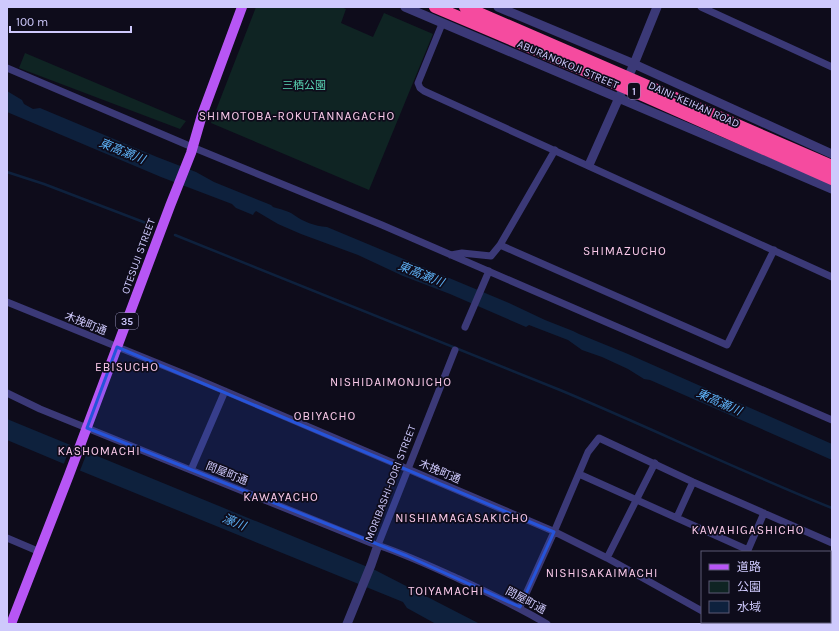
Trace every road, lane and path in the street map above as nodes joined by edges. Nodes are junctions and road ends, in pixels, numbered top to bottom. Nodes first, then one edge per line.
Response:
1 (405, 7) edge
2 (435, 7) edge
3 (465, 7) edge
4 (498, 7) edge
5 (657, 7) edge
6 (701, 7) edge
7 (239, 8) edge
8 (442, 24) junction
9 (634, 64) junction
10 (832, 67) edge
11 (7, 68) edge
12 (619, 99) junction
13 (191, 150) junction
14 (555, 150) junction
15 (832, 154) edge
16 (589, 165) junction
17 (832, 166) edge
18 (832, 178) edge
19 (832, 189) edge
20 (500, 245) junction
21 (774, 250) junction
22 (451, 255) junction
23 (488, 273) junction
24 (832, 277) edge
25 (7, 302) edge
26 (466, 325) dead end
27 (118, 348) junction
28 (455, 350) dead end
29 (225, 391) junction
30 (7, 393) edge
31 (832, 420) edge
32 (87, 428) junction
33 (655, 463) junction
34 (408, 469) junction
35 (191, 470) junction
36 (579, 474) junction
37 (693, 482) junction
38 (637, 499) junction
39 (764, 513) junction
40 (677, 517) junction
41 (554, 532) junction
42 (7, 538) edge
43 (832, 543) edge
44 (378, 545) junction
45 (40, 552) junction
46 (607, 558) junction
47 (520, 607) junction
48 (701, 610) edge
49 (11, 624) edge
50 (347, 624) edge
51 (547, 624) edge

1 - 8 street, ABURANOKOJI STREET
2 - 18 highway, DAINI-KEIHAN ROAD / 1, bridge
3 - 17 highway, DAINI-KEIHAN ROAD / 1, bridge
4 - 9 street
5 - 9 street
6 - 10 street
7 - 13 main road, OTESUJI STREET / 35
8 - 12 street, ABURANOKOJI STREET
8 - 14 street
9 - 12 street
9 - 15 street
11 - 13 street
12 - 16 street
12 - 19 street, ABURANOKOJI STREET
13 - 22 street
13 - 27 main road, OTESUJI STREET / 35
14 - 16 street
14 - 20 street
16 - 21 street
20 - 21 street
20 - 22 street
21 - 24 street
22 - 23 street
23 - 26 street
23 - 31 street
25 - 27 street, 木挽町通
27 - 29 street, 木挽町通
27 - 32 main road, OTESUJI STREET / 35
28 - 34 street, MORIBASHI-DORI STREET
29 - 34 street, 木挽町通
29 - 35 street
30 - 32 street, 問屋町通
32 - 35 street, 問屋町通
32 - 45 main road, OTESUJI STREET / 35
33 - 36 street
33 - 37 street
33 - 38 street
34 - 41 street, 木挽町通
34 - 44 street, MORIBASHI-DORI STREET
35 - 44 street, 問屋町通
36 - 38 street
36 - 41 street
37 - 39 street
37 - 40 street
38 - 40 street
38 - 46 street
39 - 40 street
39 - 43 street
41 - 46 street, 木挽町通
41 - 47 street
42 - 45 street
44 - 47 street, 問屋町通
44 - 50 street, MORIBASHI-DORI STREET
45 - 49 main road, OTESUJI STREET / 35
46 - 48 street, 木挽町通
47 - 51 street, 問屋町通

